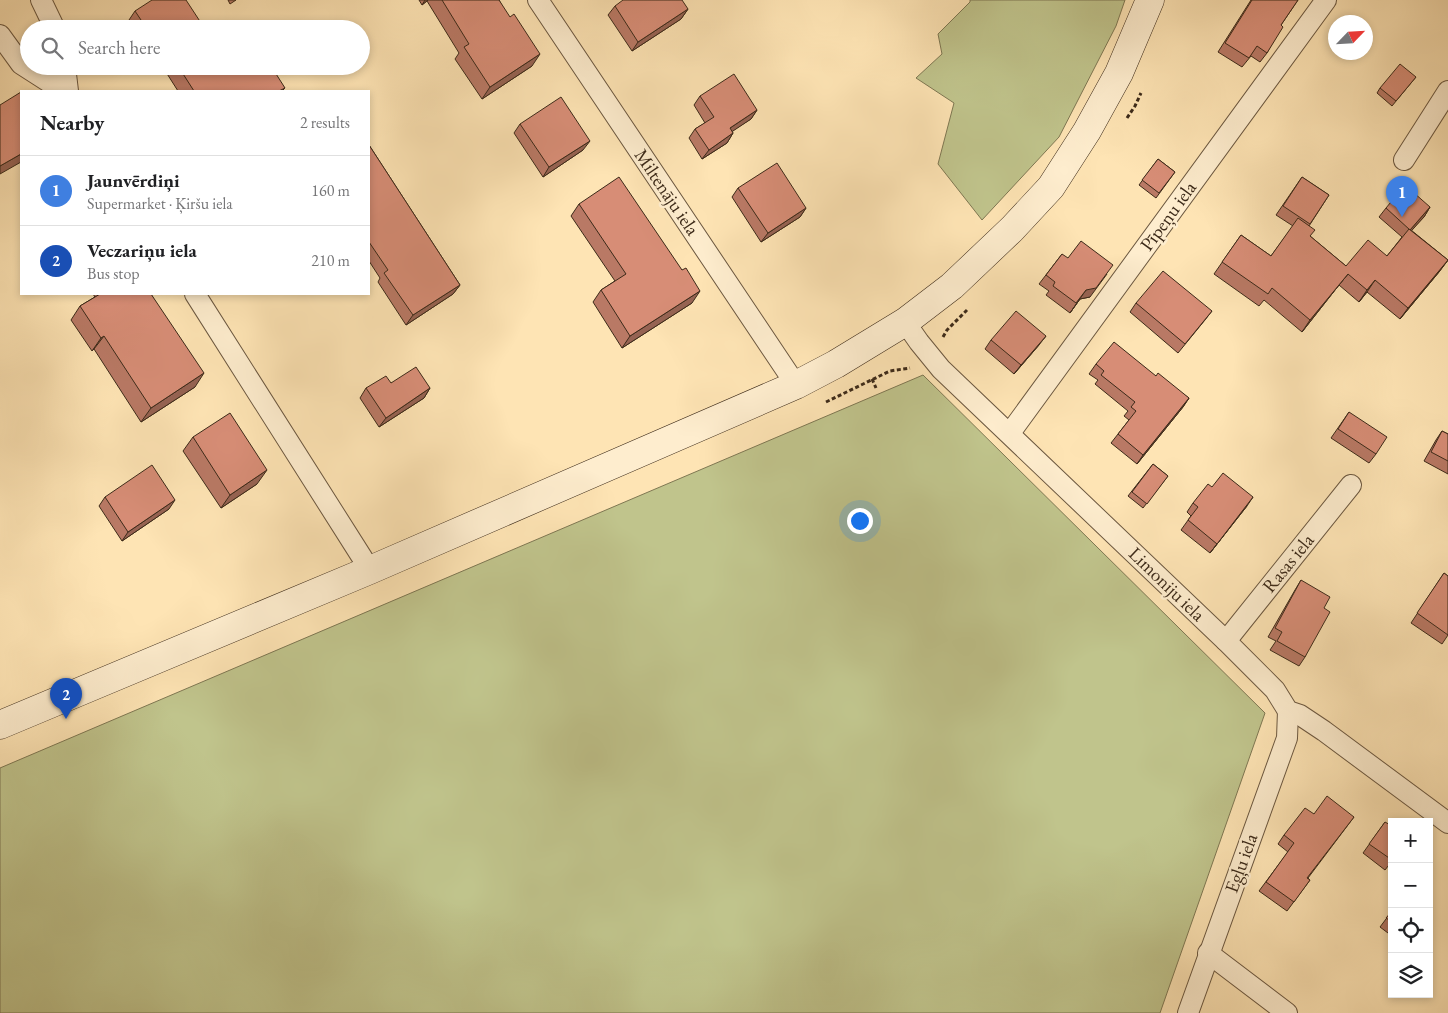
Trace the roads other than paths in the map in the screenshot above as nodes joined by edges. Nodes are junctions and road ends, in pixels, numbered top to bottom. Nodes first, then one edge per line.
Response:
1 (41, 0) edge
2 (538, 0) edge
3 (1150, 0) edge
4 (1326, 0) edge
5 (51, 20) edge
6 (0, 35) edge
7 (20, 63) edge
8 (38, 75) edge
9 (66, 75) edge
10 (61, 90) edge
11 (68, 90) edge
12 (1448, 91) edge
13 (1404, 160) dead end
14 (196, 295) edge
15 (905, 322) junction
16 (796, 385) junction
17 (1010, 433) junction
18 (1350, 485) dead end
19 (370, 570) junction
20 (1226, 641) junction
21 (1288, 711) junction
22 (0, 726) edge
23 (1448, 823) edge
24 (1208, 953) junction
25 (1188, 1013) edge
26 (1287, 1013) edge

1 - 5 street
2 - 16 street, Miltenāju iela
3 - 15 main road
4 - 17 street, Pīpeņu iela
6 - 7 street
8 - 10 street
9 - 11 street
12 - 13 street
14 - 19 street
15 - 16 main road
15 - 17 street, Limoniju iela
16 - 19 main road
17 - 20 street, Limoniju iela
18 - 20 street, Rasas iela
19 - 22 main road
20 - 21 street, Limoniju iela
21 - 23 street
21 - 24 street, Egļu iela
24 - 25 street, Egļu iela
24 - 26 street

